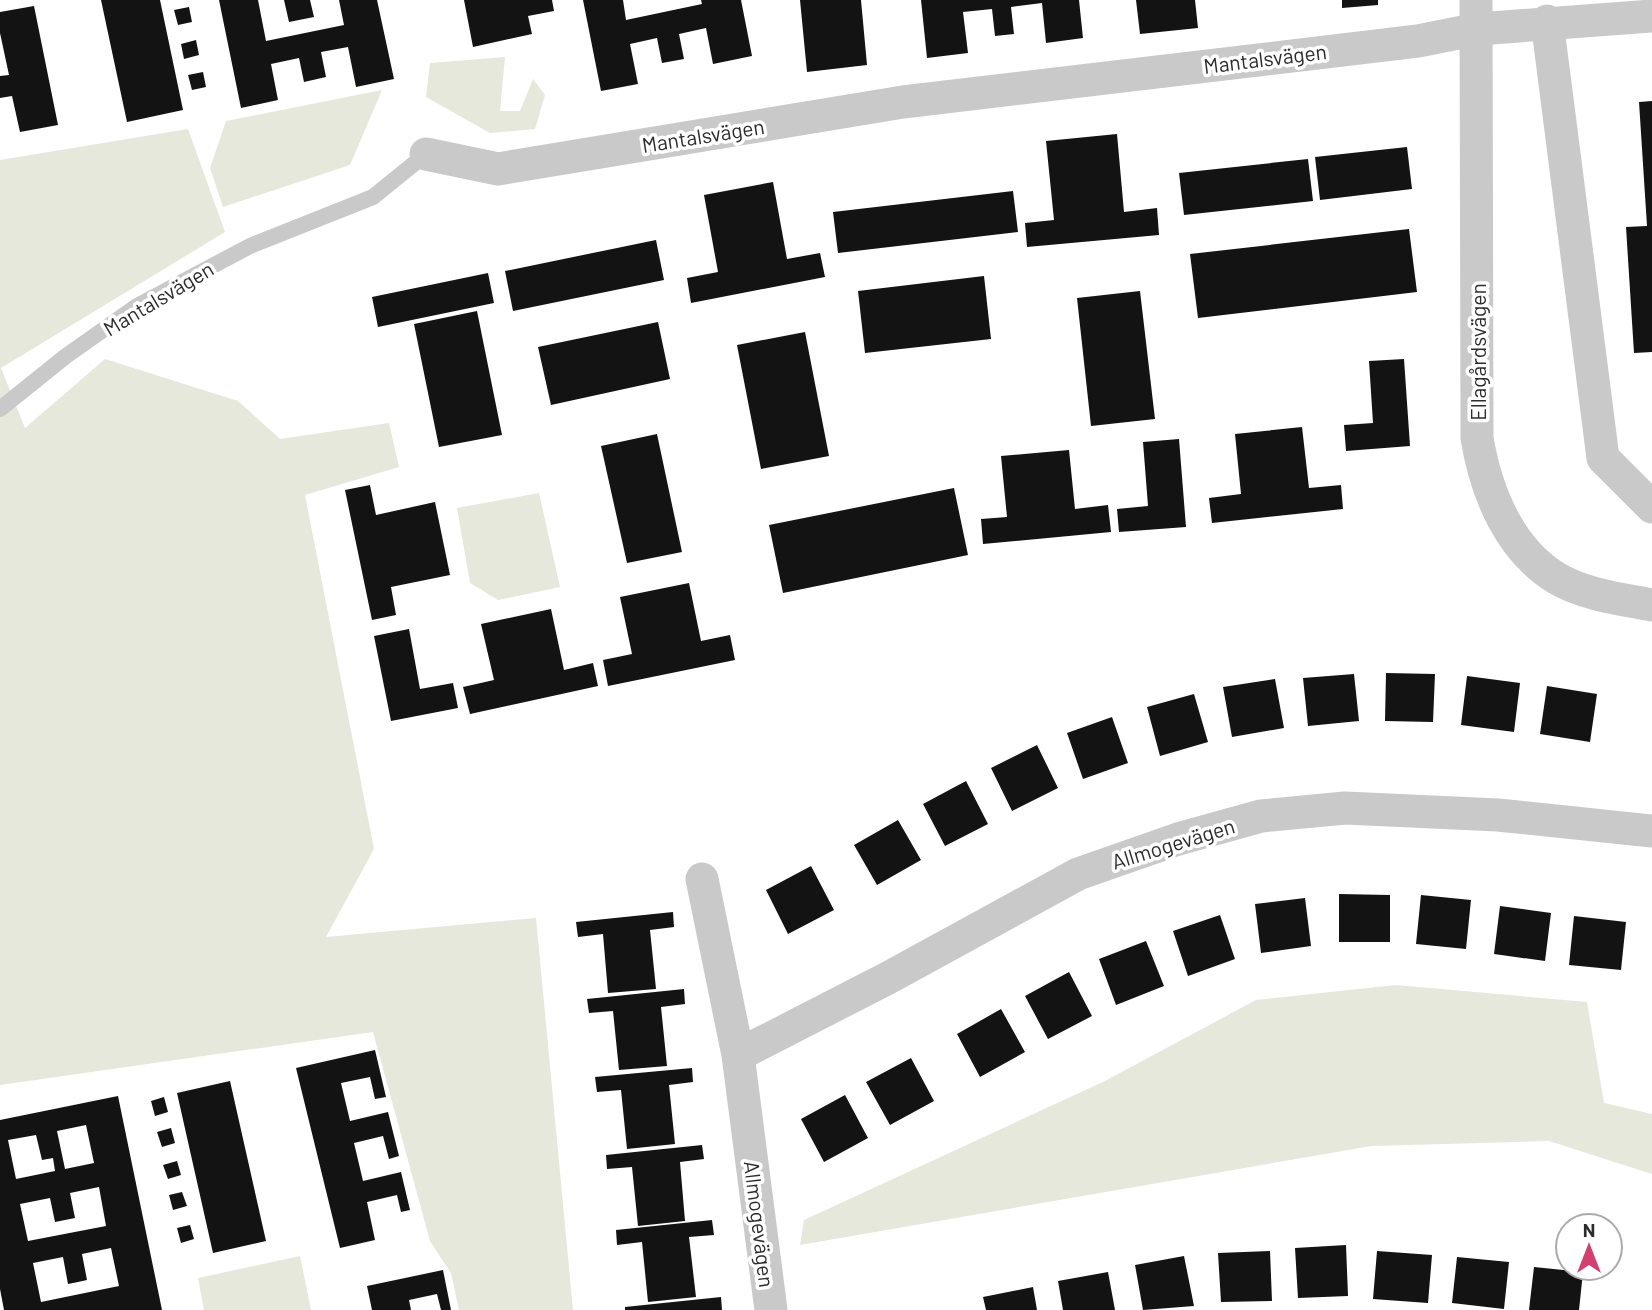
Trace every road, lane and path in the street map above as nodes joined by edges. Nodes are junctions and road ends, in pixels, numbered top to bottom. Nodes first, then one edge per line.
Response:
1 (1547, 11) edge
2 (1477, 14) edge
3 (1652, 16) edge
4 (426, 154) joint
5 (0, 410) edge
6 (1652, 507) edge
7 (1652, 605) edge
8 (1652, 831) edge
9 (702, 878) dead end
10 (738, 1055) junction
11 (771, 1310) edge

1 - 2 street, Mantalsvägen
1 - 3 street, Mantalsvägen
1 - 6 street
2 - 4 street, Mantalsvägen
2 - 7 street, Ellagårdsvägen
4 - 5 lane, Mantalsvägen
8 - 10 street, Allmogevägen
9 - 10 street, Allmogevägen
10 - 11 street, Allmogevägen

